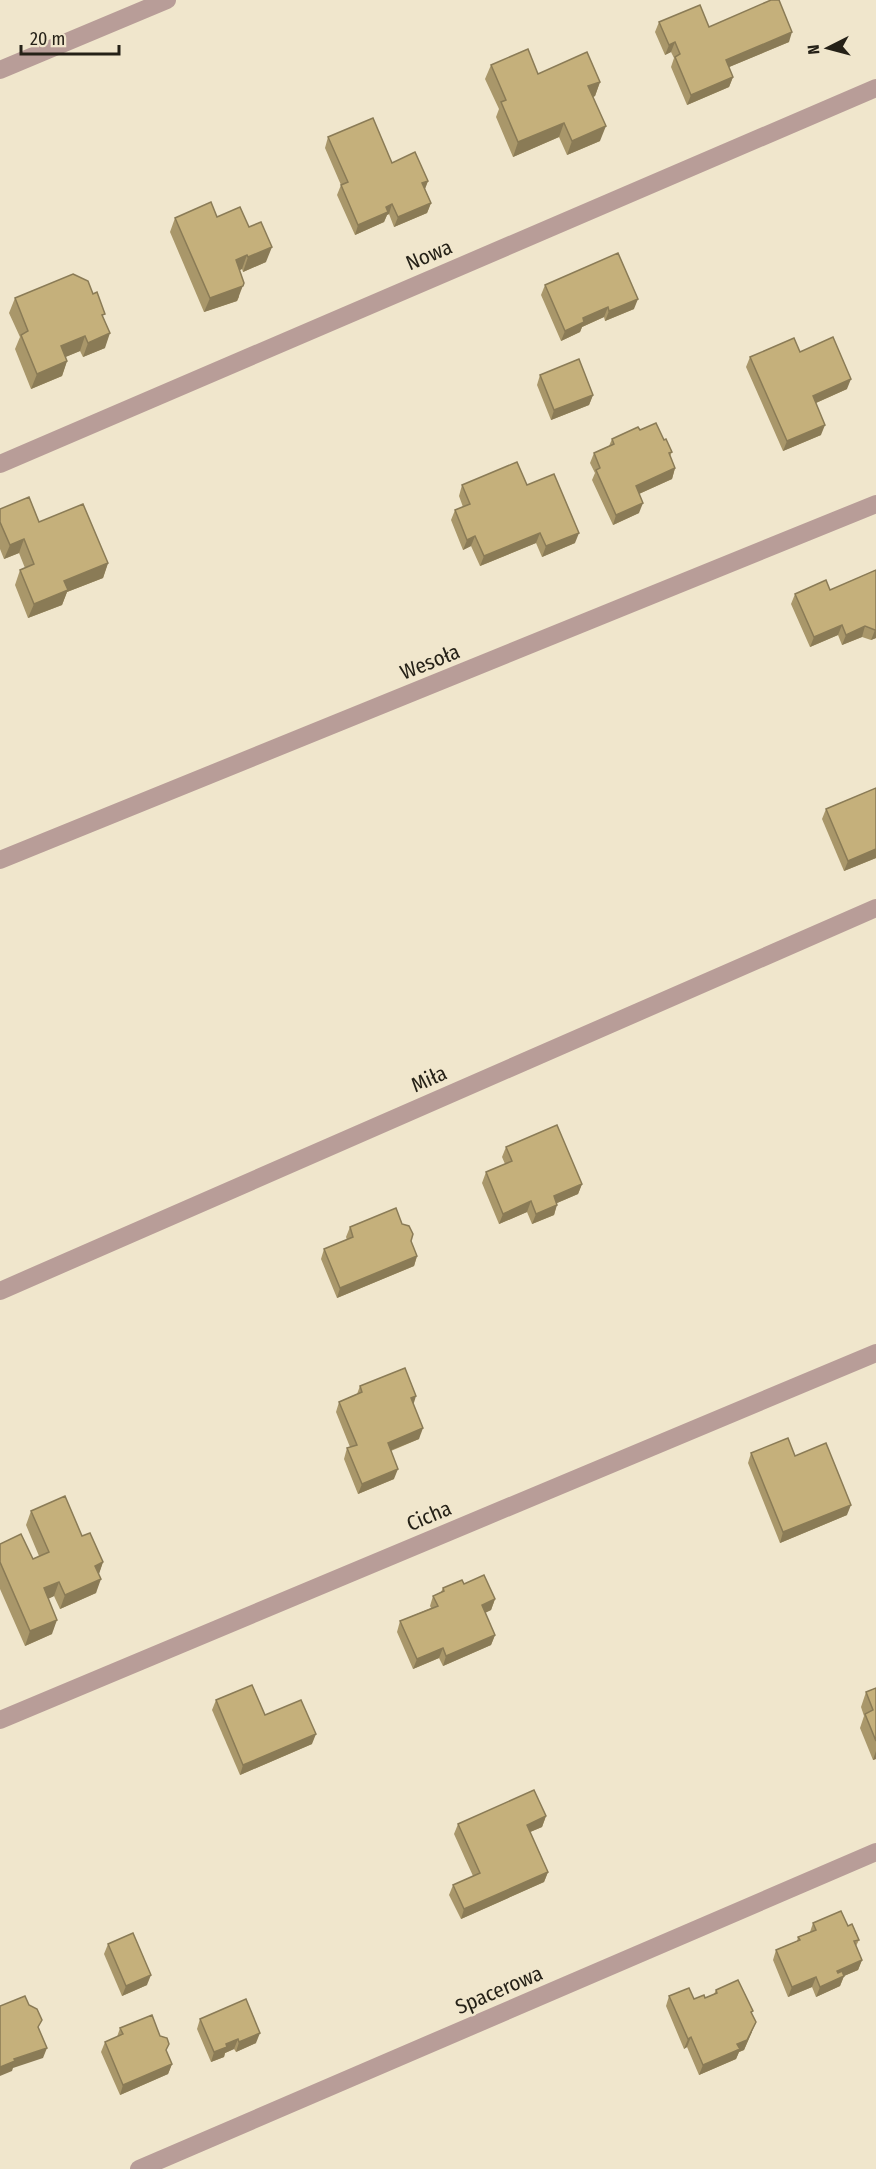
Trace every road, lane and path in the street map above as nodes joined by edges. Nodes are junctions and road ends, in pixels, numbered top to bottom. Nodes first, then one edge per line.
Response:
1 (167, 0) edge
2 (0, 70) edge
3 (876, 88) edge
4 (0, 464) edge
5 (876, 504) edge
6 (0, 860) edge
7 (876, 908) edge
8 (0, 1291) edge
9 (876, 1353) edge
10 (0, 1720) edge
11 (876, 1852) edge
12 (139, 2169) edge

1 - 2 street
3 - 4 street, Nowa
5 - 6 street, Wesoła
7 - 8 street, Miła
9 - 10 street, Cicha
11 - 12 street, Spacerowa

